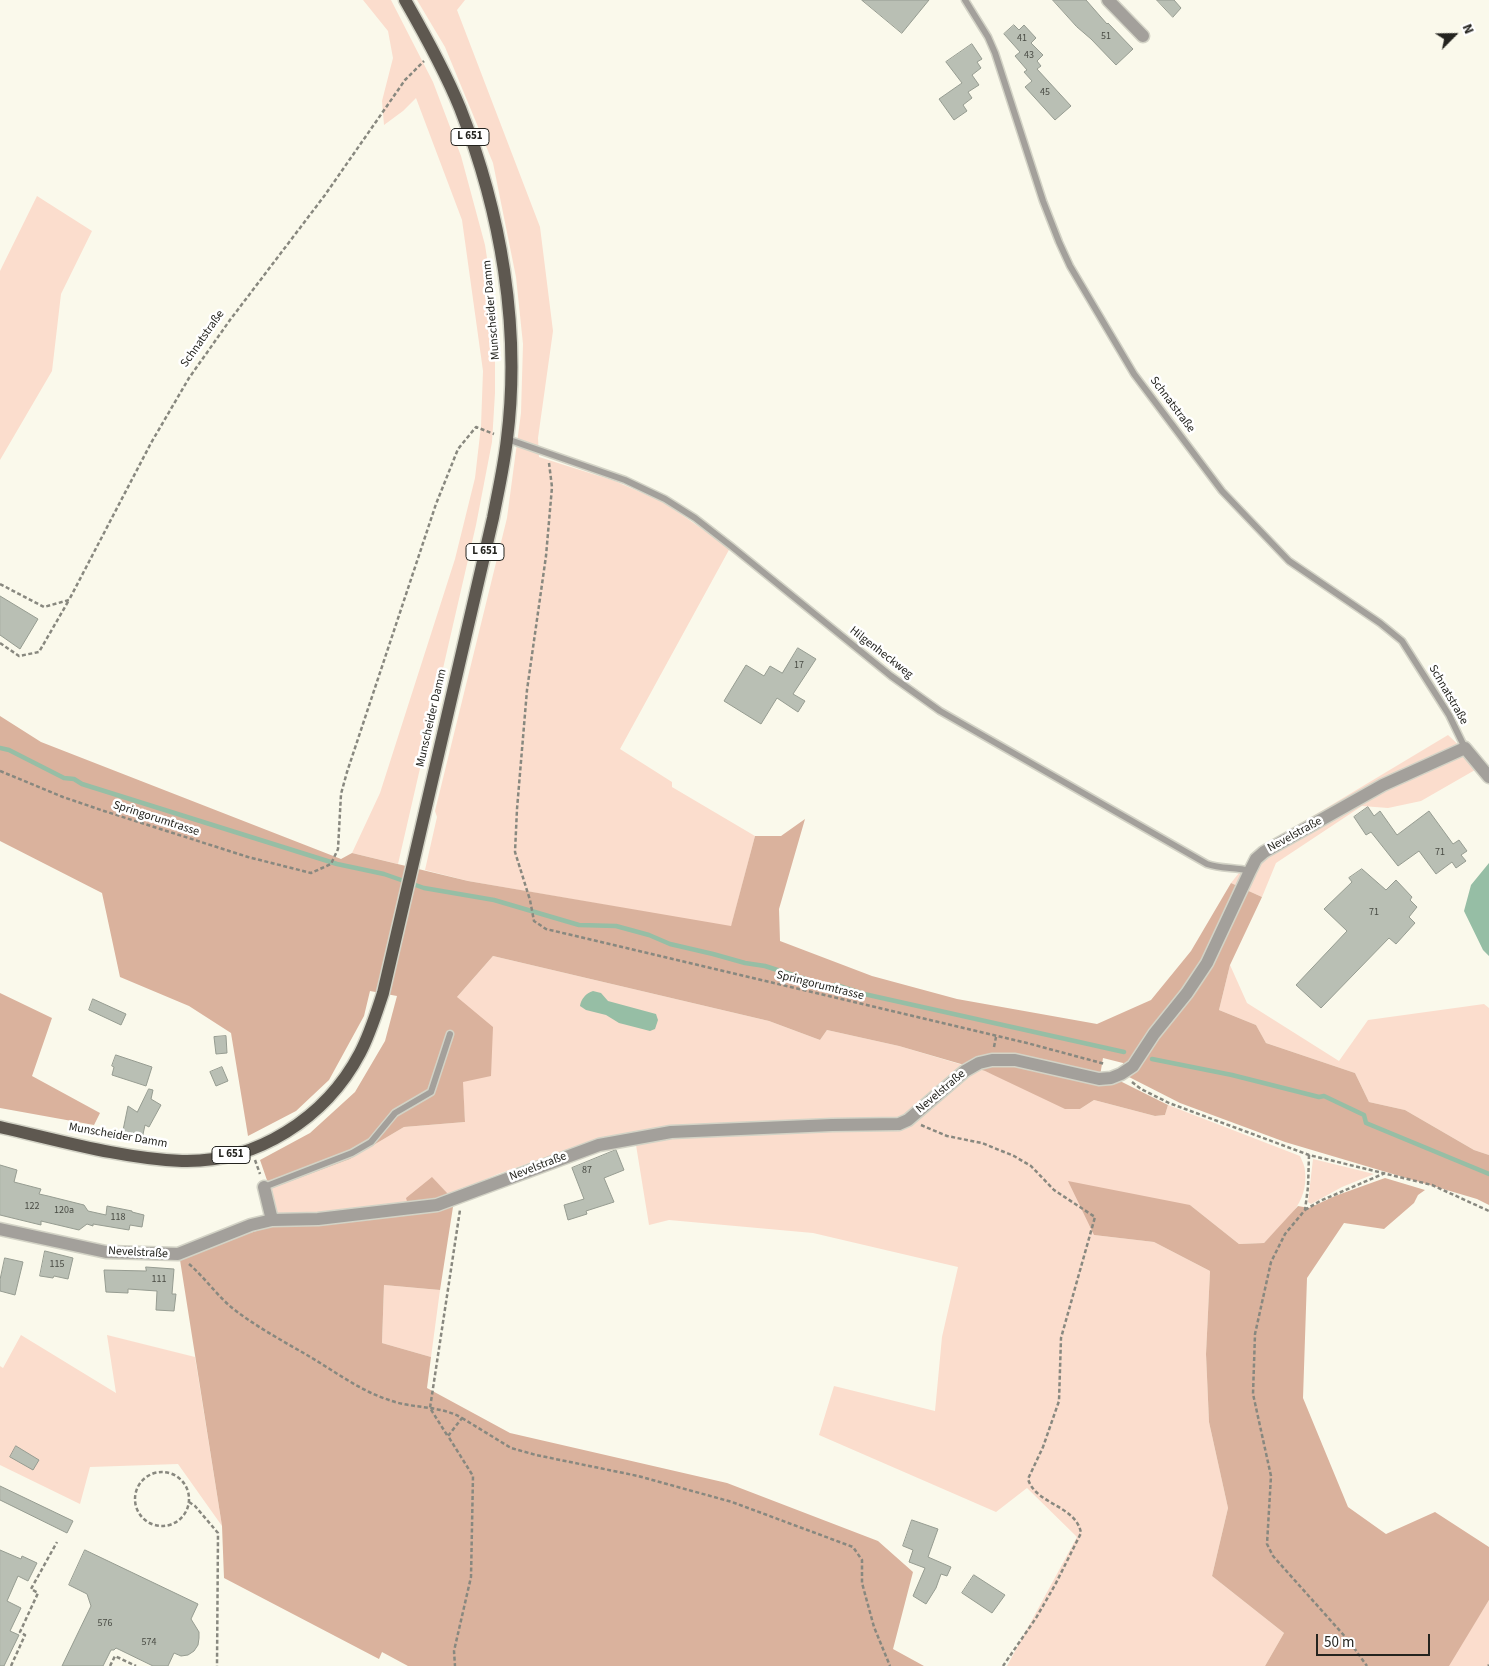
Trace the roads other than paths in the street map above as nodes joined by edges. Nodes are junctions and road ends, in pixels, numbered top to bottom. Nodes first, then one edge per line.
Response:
1 (405, 0) edge
2 (966, 0) edge
3 (1108, 0) edge
4 (1143, 36) dead end
5 (507, 439) junction
6 (1465, 748) junction
7 (1489, 777) edge
8 (1250, 870) junction
9 (450, 1034) dead end
10 (0, 1126) edge
11 (264, 1187) joint
12 (272, 1220) junction
13 (0, 1229) edge

1 - 5 main road, Munscheider Damm / L 651
2 - 6 lane, Schnatstraße
3 - 4 street
5 - 8 lane, Hilgenheckweg
5 - 10 main road, Munscheider Damm / L 651
6 - 7 street
6 - 8 street, Nevelstraße
8 - 12 street, Nevelstraße
9 - 11 lane
11 - 12 street
12 - 13 street, Nevelstraße

